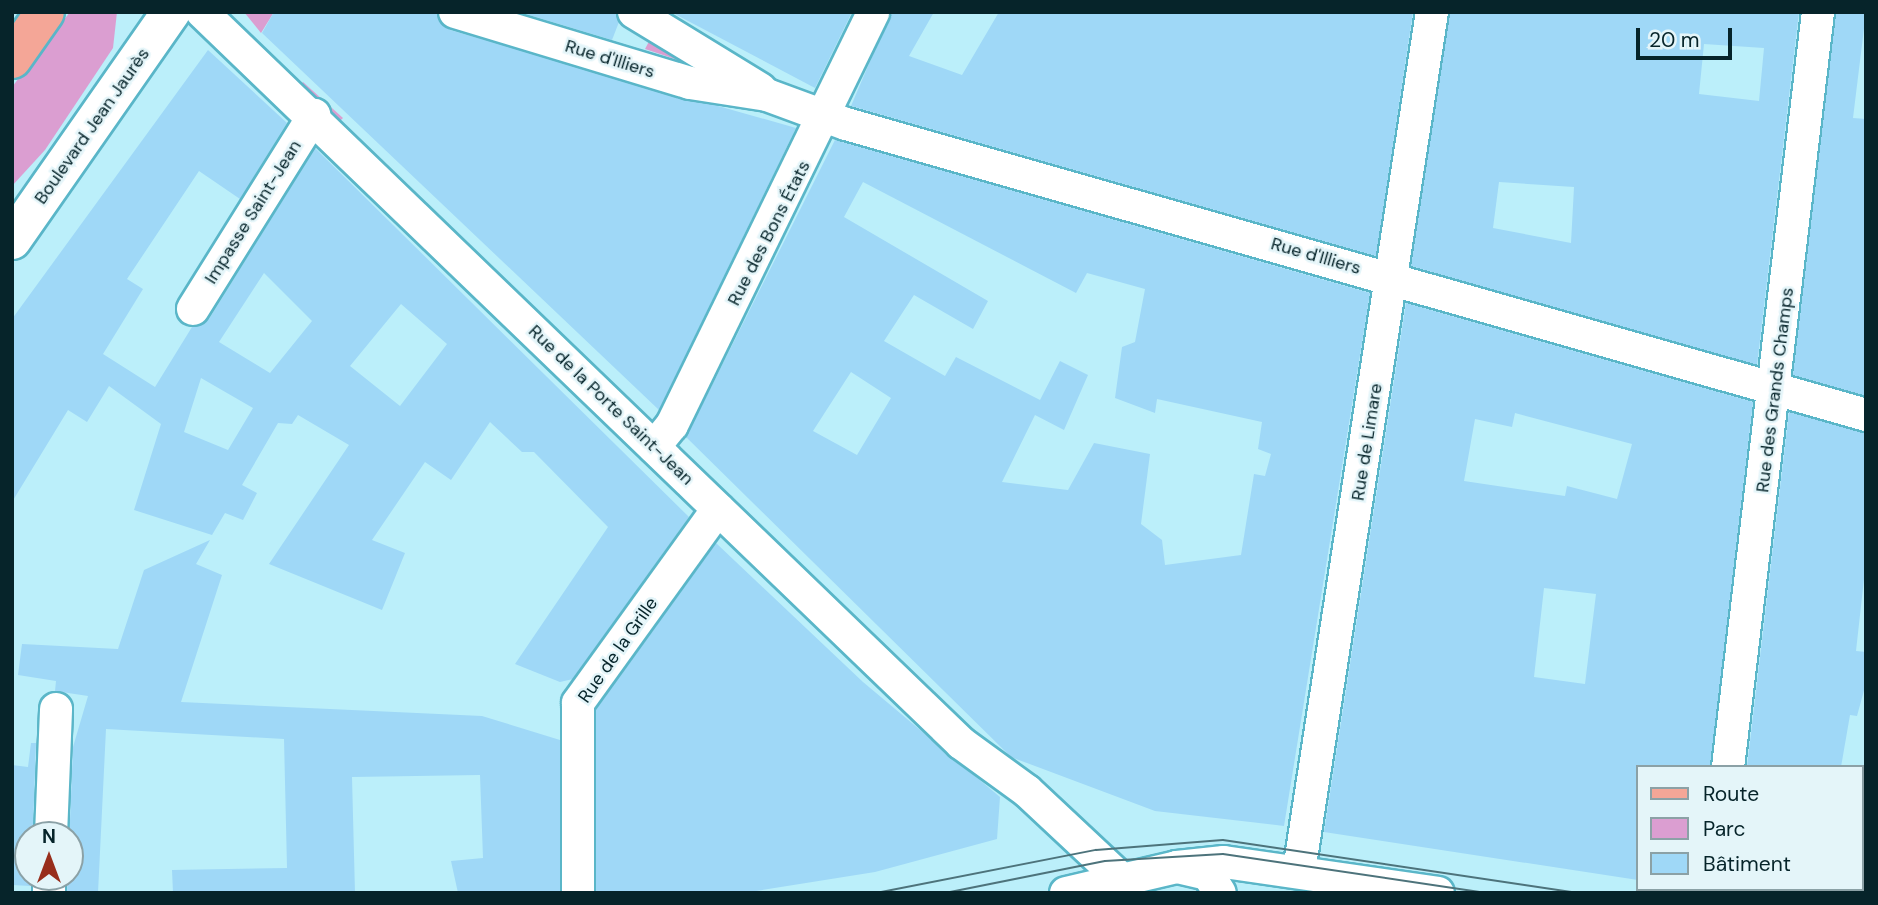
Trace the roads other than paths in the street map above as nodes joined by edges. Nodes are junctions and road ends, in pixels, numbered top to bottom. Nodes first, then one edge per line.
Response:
1 (45, 12) edge
2 (171, 12) edge
3 (202, 12) edge
4 (455, 12) edge
5 (873, 12) edge
6 (1432, 12) edge
7 (1818, 12) edge
8 (640, 16) edge
9 (12, 59) edge
10 (767, 95) junction
11 (314, 115) junction
12 (825, 117) junction
13 (12, 240) edge
14 (1394, 278) junction
15 (193, 309) dead end
16 (1774, 391) junction
17 (1866, 415) edge
18 (654, 447) junction
19 (718, 509) junction
20 (57, 709) dead end
21 (1728, 765) edge
22 (52, 821) edge
23 (1177, 867) junction
24 (1298, 871) junction
25 (1120, 878) junction
26 (578, 893) edge
27 (1066, 893) edge
28 (1220, 893) edge
29 (1438, 893) edge

1 - 9 main road
2 - 13 main road, Boulevard Jean Jaurès
3 - 11 street, Rue de la Porte Saint-Jean
4 - 10 street, Rue d'Illiers
5 - 12 street, Rue des Bons États
6 - 14 street, Rue de Limare
7 - 16 street, Rue des Grands Champs
8 - 10 street, Rue d'Illiers
10 - 12 street, Rue d'Illiers
11 - 15 street, Impasse Saint-Jean
11 - 18 street, Rue de la Porte Saint-Jean
12 - 14 street, Rue d'Illiers
12 - 18 street, Rue des Bons États
14 - 16 street, Rue d'Illiers
14 - 24 street, Rue de Limare
16 - 17 street, Rue d'Illiers
16 - 21 street, Rue des Grands Champs
18 - 19 street, Rue de la Porte Saint-Jean
19 - 25 street, Rue de la Porte Saint-Jean
19 - 26 street, Rue de la Grille
20 - 22 street
23 - 24 street
23 - 25 street
23 - 28 street
24 - 29 street
25 - 27 street

